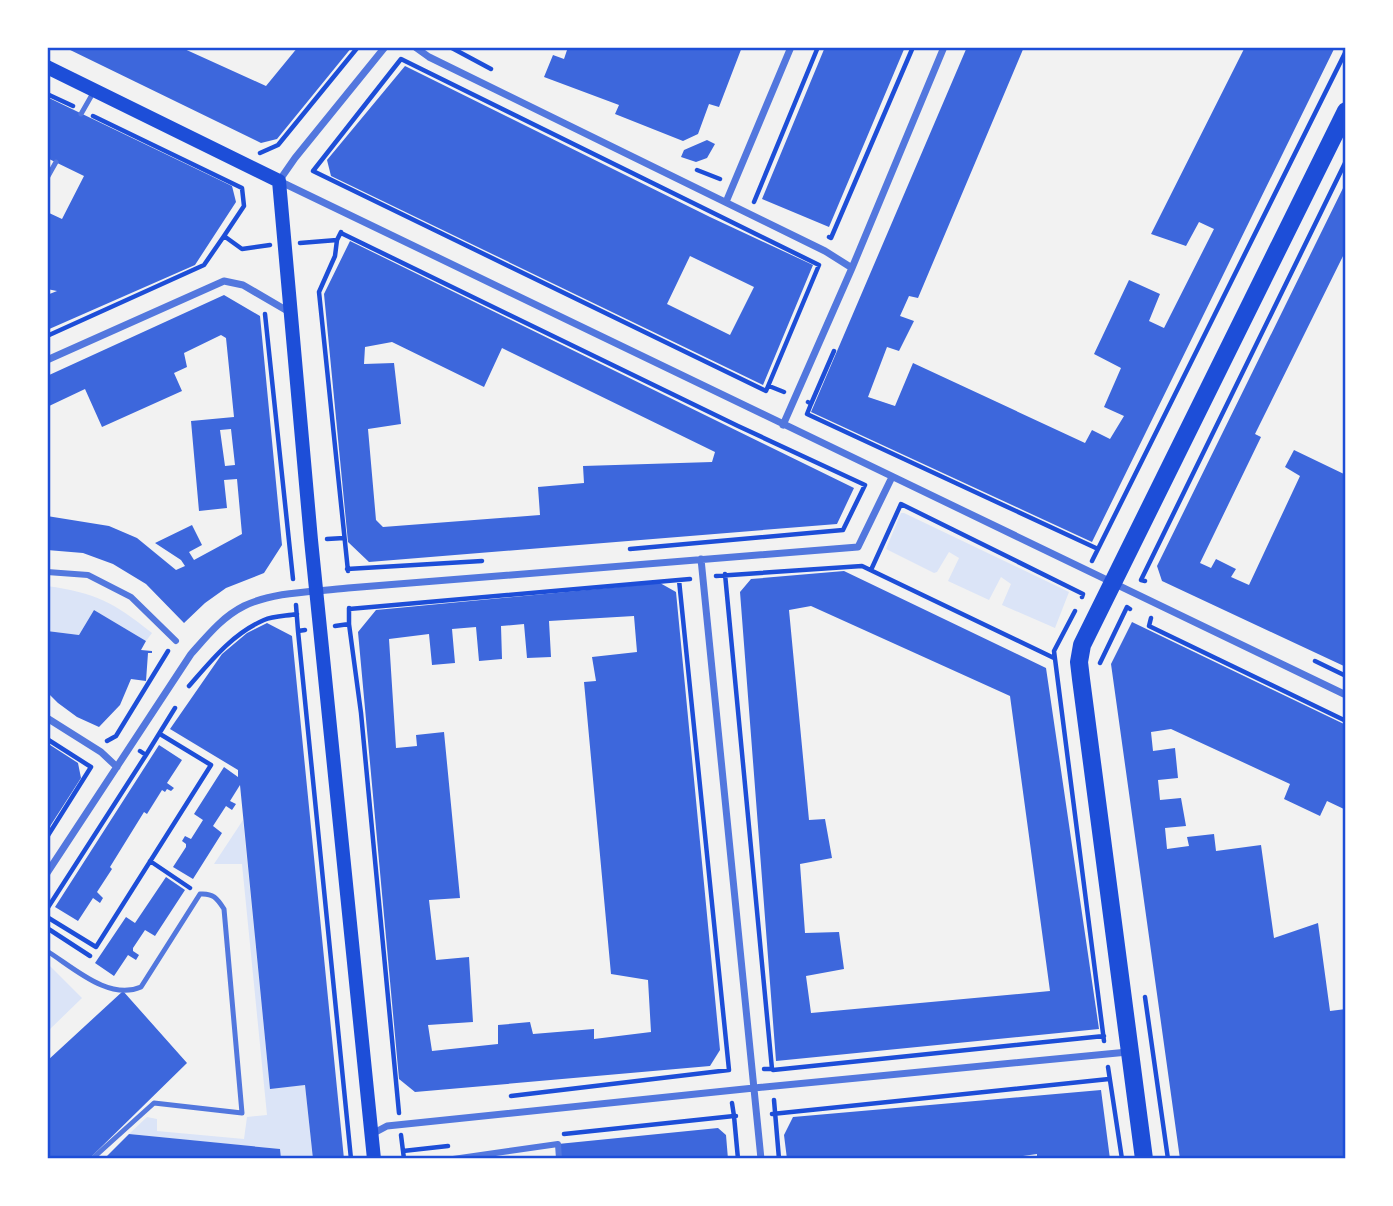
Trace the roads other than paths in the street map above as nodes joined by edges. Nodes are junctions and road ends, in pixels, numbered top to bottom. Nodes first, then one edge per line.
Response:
1 (385, 47) edge
2 (415, 47) edge
3 (791, 47) edge
4 (944, 47) edge
5 (47, 67) edge
6 (94, 90) junction
7 (1346, 111) edge
8 (82, 112) road end
9 (56, 162) dead end
10 (47, 178) edge
11 (279, 181) junction
12 (726, 202) junction
13 (852, 268) junction
14 (292, 314) junction
15 (47, 360) edge
16 (783, 425) junction
17 (892, 478) junction
18 (701, 559) junction
19 (47, 572) edge
20 (1112, 582) junction
21 (316, 592) junction
22 (176, 641) road end
23 (1346, 695) edge
24 (47, 718) edge
25 (117, 767) junction
26 (47, 873) edge
27 (47, 951) edge
28 (1129, 1052) junction
29 (754, 1088) junction
30 (372, 1135) junction
31 (92, 1159) edge
32 (374, 1159) edge
33 (453, 1159) edge
34 (559, 1159) edge
35 (761, 1159) edge
36 (1144, 1159) edge

1 - 11 street
2 - 12 street
3 - 12 street
4 - 13 street
5 - 6 main road
6 - 8 lane
6 - 11 main road
7 - 20 main road
9 - 10 lane
11 - 14 main road
11 - 16 street
12 - 13 street
13 - 16 street
14 - 15 street
14 - 21 main road
16 - 17 street
17 - 18 street
17 - 20 street
18 - 21 street
18 - 29 street
19 - 22 street
20 - 23 street
20 - 28 main road
21 - 25 street
21 - 30 main road
24 - 25 street
25 - 26 street
27 - 31 lane
28 - 29 street
28 - 36 main road
29 - 30 street
29 - 35 street
30 - 32 main road
33 - 34 street

